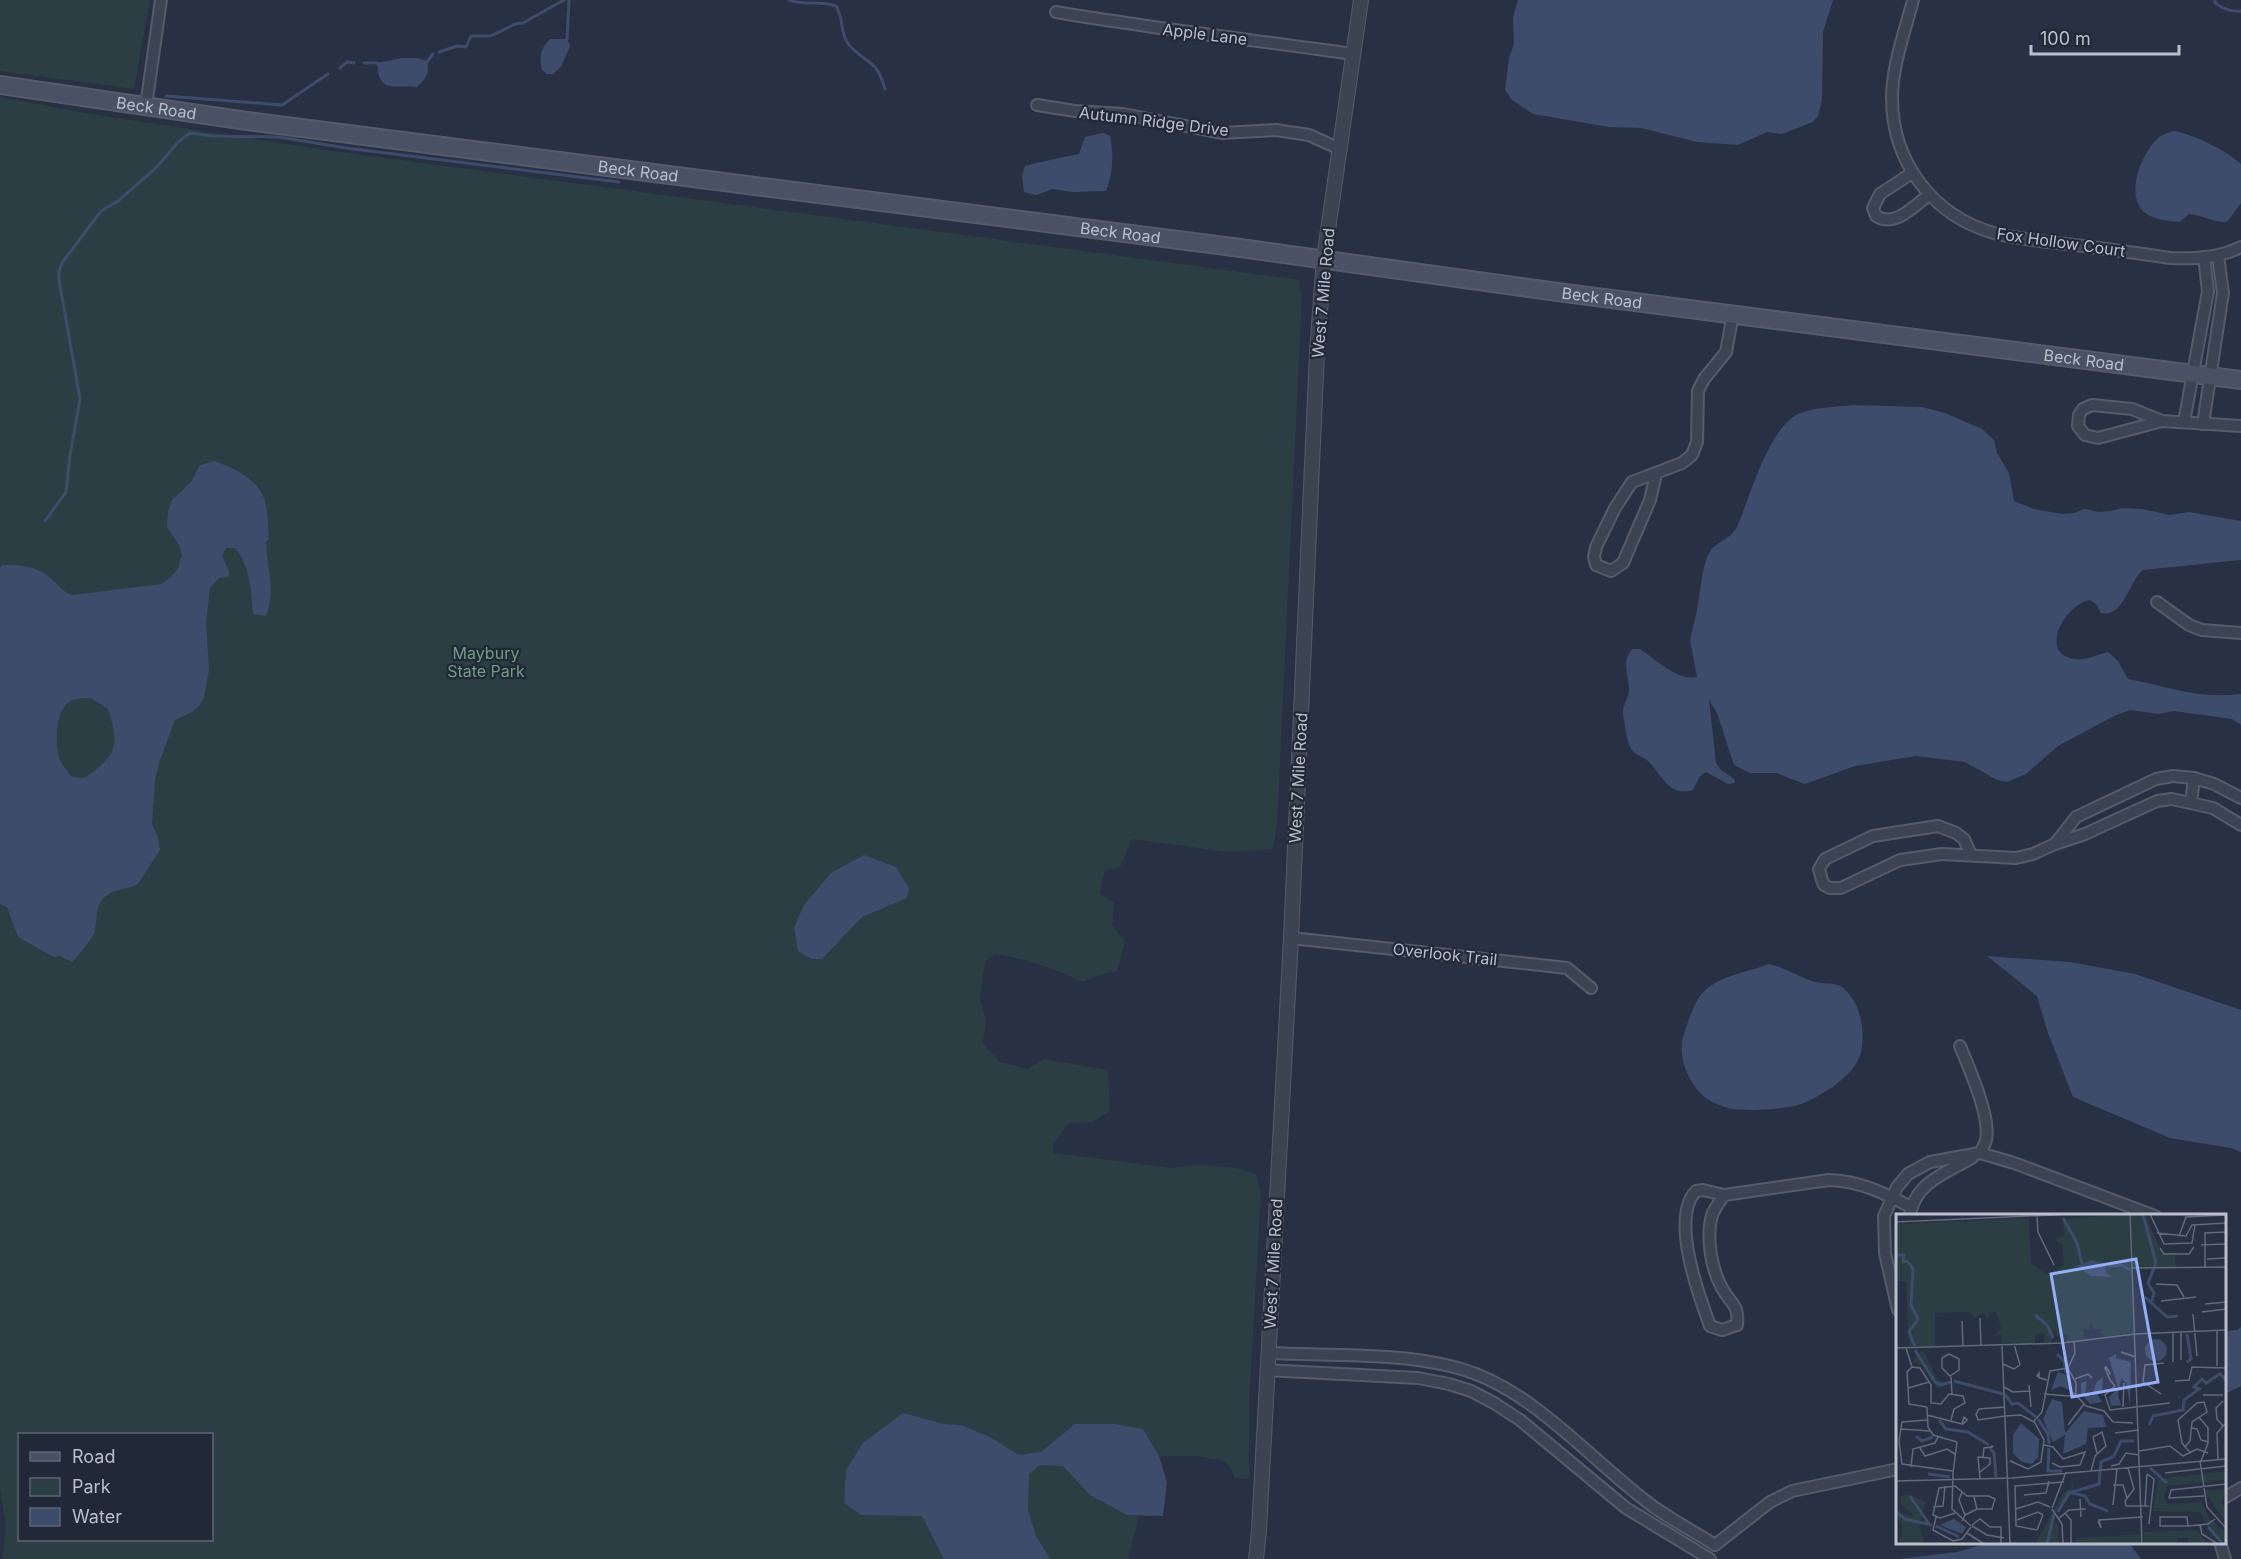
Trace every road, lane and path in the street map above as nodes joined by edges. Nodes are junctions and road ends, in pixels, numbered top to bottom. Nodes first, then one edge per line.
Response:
1 (161, 0) edge
2 (1361, 0) edge
3 (1913, 0) edge
4 (1056, 12) dead end
5 (1353, 54) junction
6 (0, 85) edge
7 (1037, 105) dead end
8 (146, 106) junction
9 (1340, 149) junction
10 (1912, 173) junction
11 (1929, 195) junction
12 (2241, 247) edge
13 (2218, 256) junction
14 (2204, 257) junction
15 (1324, 258) junction
16 (1733, 314) junction
17 (2202, 375) junction
18 (2241, 380) edge
19 (2162, 421) junction
20 (2184, 422) junction
21 (2203, 424) junction
22 (2240, 428) edge
23 (1656, 474) junction
24 (2157, 602) dead end
25 (2241, 633) edge
26 (2194, 778) junction
27 (2241, 798) edge
28 (2191, 803) junction
29 (2241, 825) edge
30 (2055, 844) junction
31 (1971, 855) junction
32 (1291, 938) junction
33 (1591, 988) dead end
34 (1960, 1046) dead end
35 (1980, 1153) junction
36 (1724, 1195) junction
37 (1892, 1197) junction
38 (1911, 1211) edge
39 (2152, 1214) edge
40 (1896, 1298) edge
41 (1268, 1353) junction
42 (1392, 1358) junction
43 (1267, 1370) junction
44 (1391, 1376) junction
45 (1503, 1387) junction
46 (1494, 1403) junction
47 (1605, 1467) junction
48 (1896, 1469) edge
49 (1595, 1481) junction
50 (2241, 1488) edge
51 (2226, 1497) edge
52 (2221, 1544) edge
53 (1715, 1545) junction
54 (1256, 1559) edge
55 (1710, 1559) edge
56 (2225, 1559) edge

1 - 8 street
2 - 5 street, West 7 Mile Road
3 - 10 street, Fox Hollow Court
4 - 5 street, Apple Lane
5 - 9 street, West 7 Mile Road
6 - 8 main road, Beck Road
7 - 9 street, Autumn Ridge Drive
8 - 15 main road, Beck Road
9 - 15 street, West 7 Mile Road
10 - 11 street, Fox Hollow Court
10 - 11 street
11 - 14 street, Fox Hollow Court
12 - 13 street, Fox Hollow Court
13 - 14 street, Fox Hollow Court
13 - 17 street
14 - 17 street
15 - 16 main road, Beck Road
15 - 32 street, West 7 Mile Road
16 - 17 main road, Beck Road
16 - 23 street
17 - 18 main road, Beck Road
17 - 20 street
17 - 21 street
19 - 19 street
19 - 20 street
20 - 21 street
21 - 22 street
23 - 23 street
24 - 25 street
26 - 27 street
26 - 28 street
26 - 30 street
28 - 29 street
28 - 30 street
30 - 31 street
31 - 31 street
32 - 33 street, Overlook Trail
32 - 41 street, West 7 Mile Road
34 - 35 street
35 - 37 street
35 - 38 street
35 - 39 street
36 - 36 street
36 - 37 street
37 - 38 street
37 - 40 street
41 - 42 street
41 - 43 street, West 7 Mile Road
42 - 44 street
42 - 45 street
43 - 44 street
43 - 54 street, West 7 Mile Road
44 - 46 street
45 - 46 street
45 - 47 street
46 - 49 street
47 - 49 street
47 - 53 street
48 - 53 street
49 - 55 street
50 - 51 street
52 - 56 street
53 - 55 street

